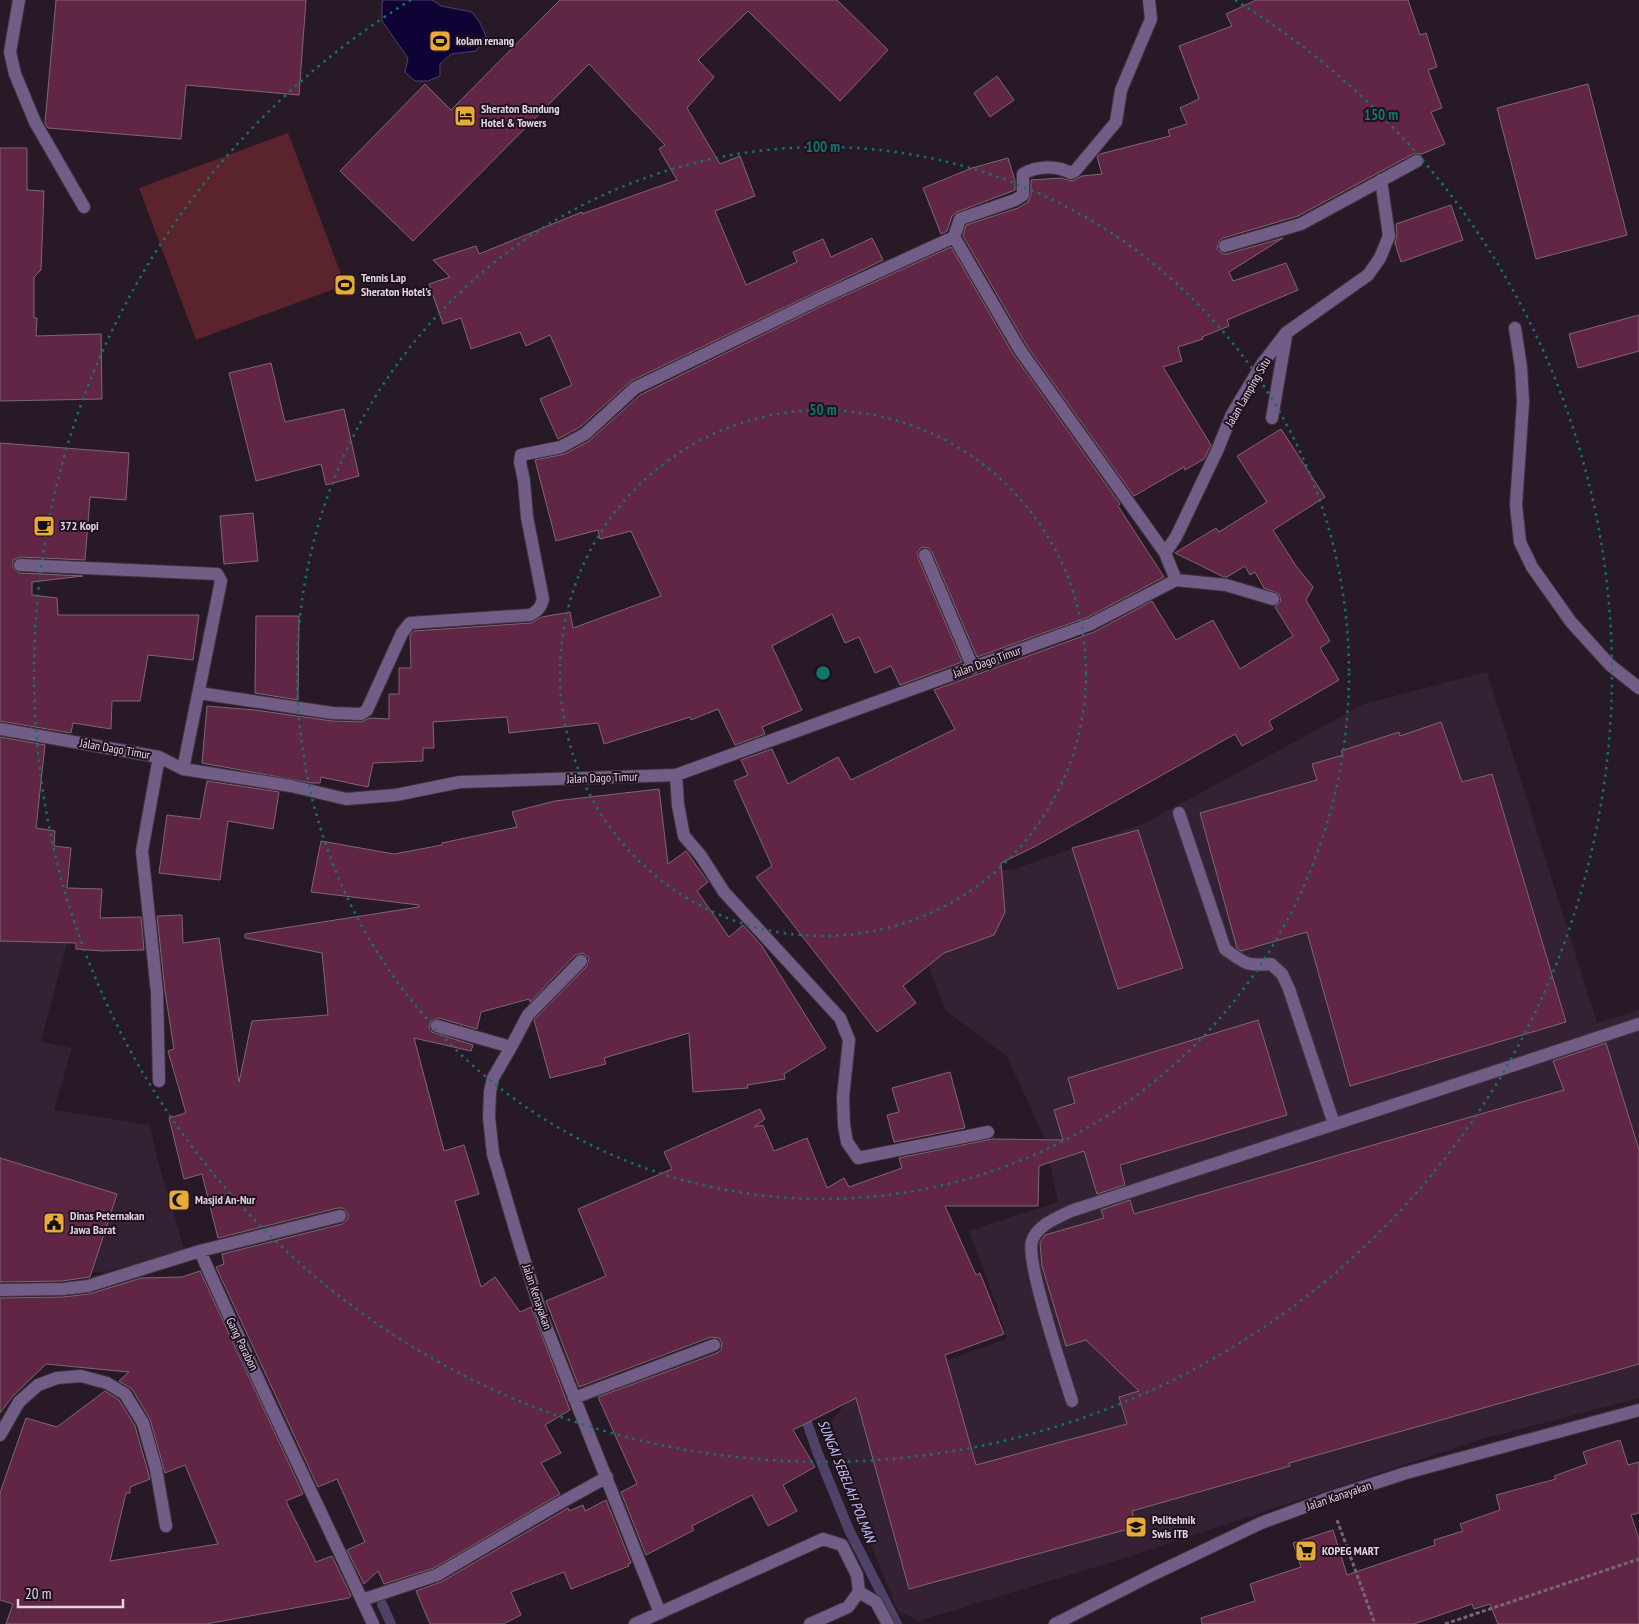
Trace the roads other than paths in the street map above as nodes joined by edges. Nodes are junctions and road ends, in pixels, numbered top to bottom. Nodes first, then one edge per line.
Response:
1 (18, 0) edge
2 (1149, 0) edge
3 (1417, 161) dead end
4 (1381, 180) junction
5 (84, 208) dead end
6 (954, 236) junction
7 (1225, 246) dead end
8 (1515, 328) dead end
9 (1286, 333) junction
10 (1272, 418) dead end
11 (1165, 553) junction
12 (925, 555) dead end
13 (20, 565) dead end
14 (1176, 580) junction
15 (1273, 599) dead end
16 (973, 668) junction
17 (1639, 688) edge
18 (199, 693) junction
19 (0, 729) edge
20 (159, 757) junction
21 (183, 769) junction
22 (676, 775) junction
23 (1179, 813) dead end
24 (581, 961) dead end
25 (1639, 1024) edge
26 (437, 1026) dead end
27 (510, 1046) junction
28 (159, 1081) dead end
29 (1334, 1124) junction
30 (988, 1132) dead end
31 (340, 1216) dead end
32 (200, 1251) junction
33 (0, 1290) edge
34 (714, 1345) dead end
35 (574, 1398) junction
36 (1072, 1401) dead end
37 (1639, 1410) edge
38 (0, 1435) edge
39 (607, 1477) junction
40 (166, 1526) dead end
41 (859, 1592) junction
42 (362, 1600) junction
43 (660, 1613) junction
44 (1057, 1623) edge
45 (373, 1624) edge
46 (635, 1624) edge
47 (810, 1624) edge
48 (888, 1624) edge

1 - 5 street
2 - 6 street
3 - 4 street
4 - 7 street
4 - 9 street, Jalan Lamping Situ
6 - 11 street
6 - 18 street
8 - 17 street
9 - 10 street
9 - 11 street, Jalan Lamping Situ
11 - 14 street
12 - 16 street
13 - 18 street
14 - 15 street
14 - 16 street, Jalan Dago Timur
16 - 22 street, Jalan Dago Timur
18 - 21 street
19 - 20 street, Jalan Dago Timur
20 - 21 street, Jalan Dago Timur
20 - 28 street
21 - 22 street, Jalan Dago Timur
22 - 30 street
23 - 29 street
24 - 27 street, Jalan Kenayakan
25 - 29 street
26 - 27 street
27 - 35 street, Jalan Kenayakan
29 - 36 street
31 - 32 street
32 - 33 street
32 - 42 street, Gang Parabon
34 - 35 street
35 - 39 street, Jalan Kenayakan
37 - 44 street, Jalan Kanayakan
38 - 40 street
39 - 42 street
39 - 43 street, Jalan Kenayakan
41 - 43 street
41 - 47 street
41 - 48 street
42 - 45 street, Gang Parabon
43 - 46 street

